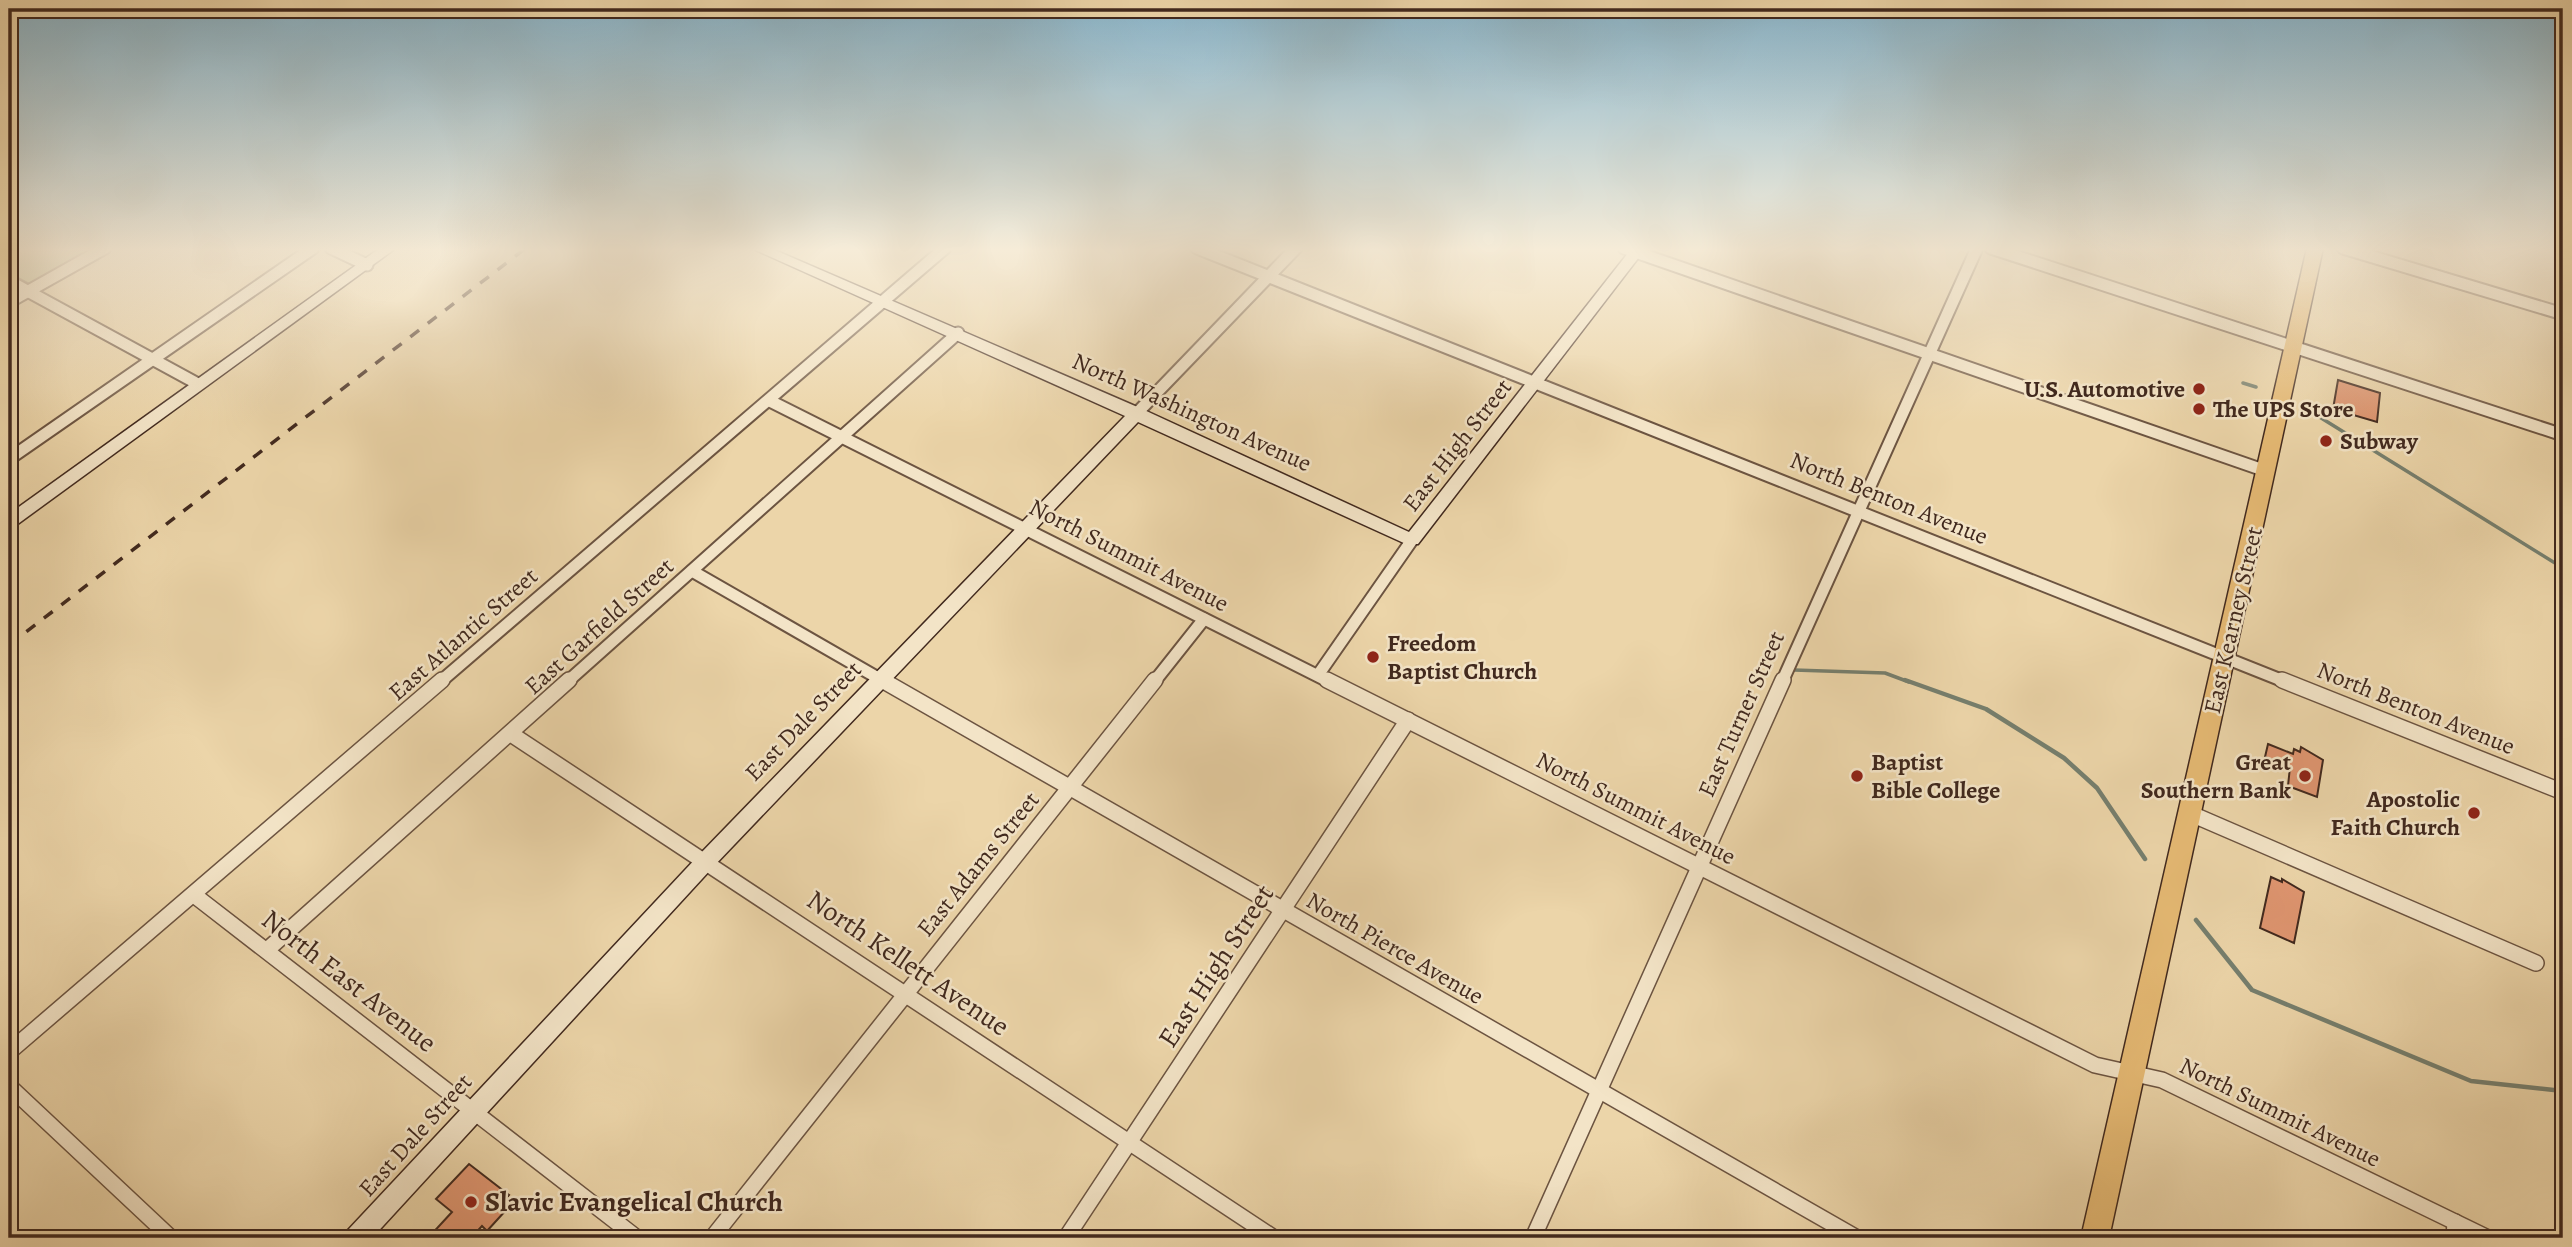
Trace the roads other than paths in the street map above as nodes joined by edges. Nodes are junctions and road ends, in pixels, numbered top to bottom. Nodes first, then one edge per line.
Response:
1 (56, 306) edge
2 (229, 306) edge
3 (308, 306) edge
4 (876, 306) edge
5 (897, 306) edge
6 (1240, 306) edge
7 (1345, 306) edge
8 (1592, 306) edge
9 (1791, 306) edge
10 (1951, 306) edge
11 (2167, 306) edge
12 (2300, 306) edge
13 (2537, 306) edge
14 (2563, 314) edge
15 (958, 333) junction
16 (2290, 347) junction
17 (1928, 355) junction
18 (152, 359) junction
19 (1536, 382) junction
20 (198, 384) junction
21 (770, 401) junction
22 (1137, 413) junction
23 (2563, 435) edge
24 (843, 436) junction
25 (9, 459) edge
26 (2266, 471) junction
27 (1858, 509) junction
28 (9, 522) edge
29 (1025, 528) junction
30 (1412, 540) junction
31 (692, 571) junction
32 (1205, 619) junction
33 (2225, 656) junction
34 (1318, 675) junction
35 (879, 679) junction
36 (1408, 720) junction
37 (511, 734) junction
38 (1069, 787) junction
39 (2563, 792) edge
40 (2189, 813) junction
41 (706, 861) junction
42 (1698, 865) junction
43 (194, 895) junction
44 (1284, 911) junction
45 (267, 950) junction
46 (2536, 963) dead end
47 (905, 992) junction
48 (9, 1052) edge
49 (2129, 1074) junction
50 (9, 1086) edge
51 (1599, 1093) junction
52 (473, 1110) junction
53 (1130, 1143) junction
54 (2454, 1230) edge
55 (171, 1238) edge
56 (356, 1238) edge
57 (637, 1238) edge
58 (712, 1238) edge
59 (1066, 1238) edge
60 (1274, 1238) edge
61 (1533, 1238) edge
62 (1857, 1238) edge
63 (2095, 1238) edge
64 (2488, 1238) edge

1 - 18 street
2 - 18 street
3 - 20 street
4 - 21 street, East Atlantic Street
5 - 15 street, North Washington Avenue
6 - 22 street, East Dale Street
7 - 19 street, North Benton Avenue
8 - 19 street, East High Street
9 - 17 street
10 - 17 street, East Turner Street
11 - 16 street
12 - 16 main road, East Kearney Street
13 - 14 street
15 - 22 street, North Washington Avenue
15 - 24 street, East Garfield Street
16 - 23 street
16 - 26 main road, East Kearney Street
17 - 26 street
17 - 27 street, East Turner Street
18 - 20 street
18 - 25 street
19 - 27 street, North Benton Avenue
19 - 30 street, East High Street
20 - 28 street
21 - 24 street, North Summit Avenue
21 - 43 street, East Atlantic Street
22 - 29 street, East Dale Street
22 - 30 street, North Washington Avenue
24 - 29 street, North Summit Avenue
24 - 31 street, East Garfield Street
26 - 33 main road, East Kearney Street
27 - 33 street, North Benton Avenue
27 - 42 street, East Turner Street
29 - 32 street, North Summit Avenue
29 - 35 street, East Dale Street
30 - 34 street, East High Street
31 - 35 street, North Pierce Avenue
31 - 37 street, East Garfield Street
32 - 34 street, North Summit Avenue
32 - 38 street, East Adams Street
33 - 39 street, North Benton Avenue
33 - 40 main road, East Kearney Street
34 - 36 street, North Summit Avenue
35 - 38 street, North Pierce Avenue
35 - 41 street, East Dale Street
36 - 42 street, North Summit Avenue
36 - 44 street, East High Street
37 - 41 street, North Kellett Avenue
37 - 45 street, East Garfield Street
38 - 44 street, North Pierce Avenue
38 - 47 street, East Adams Street
40 - 46 street
40 - 49 main road, East Kearney Street
41 - 47 street, North Kellett Avenue
41 - 52 street, East Dale Street
42 - 49 street, North Summit Avenue
42 - 51 street, East Turner Street
43 - 45 street, North East Avenue
43 - 48 street, East Atlantic Street
44 - 51 street, North Pierce Avenue
44 - 53 street, East High Street
45 - 52 street, North East Avenue
47 - 53 street, North Kellett Avenue
47 - 58 street, East Adams Street
49 - 54 street, North Summit Avenue
49 - 63 main road, East Kearney Street
50 - 55 street
51 - 61 street, East Turner Street
51 - 62 street, North Pierce Avenue
52 - 56 street, East Dale Street
52 - 57 street, North East Avenue
53 - 59 street, East High Street
53 - 60 street, North Kellett Avenue
54 - 64 street, North Summit Avenue

